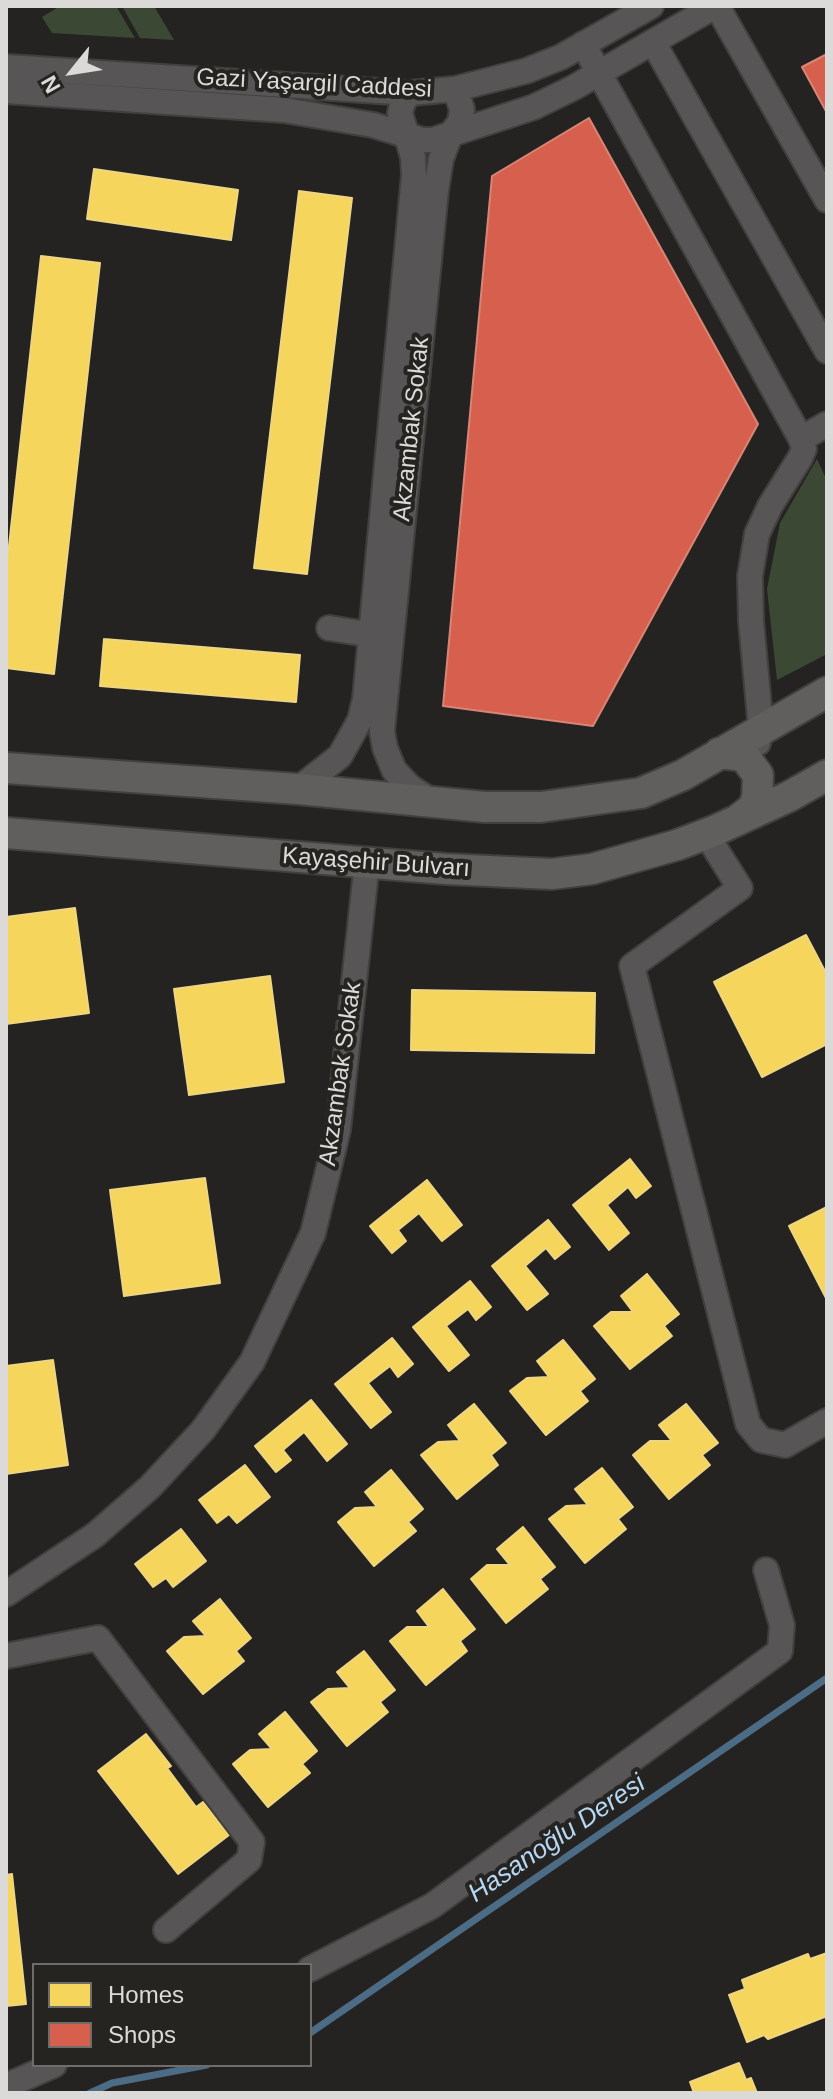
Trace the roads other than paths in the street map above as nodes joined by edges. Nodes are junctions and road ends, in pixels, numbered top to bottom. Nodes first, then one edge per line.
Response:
1 (651, 6) edge
2 (716, 6) edge
3 (653, 42) junction
4 (583, 44) junction
5 (6, 67) edge
6 (598, 74) junction
7 (455, 89) junction
8 (6, 91) edge
9 (410, 93) junction
10 (407, 134) junction
11 (450, 135) junction
12 (827, 200) edge
13 (827, 351) edge
14 (827, 424) edge
15 (801, 439) junction
16 (329, 628) dead end
17 (381, 636) junction
18 (827, 692) edge
19 (761, 729) junction
20 (719, 753) junction
21 (753, 765) junction
22 (6, 768) edge
23 (827, 775) edge
24 (298, 789) junction
25 (433, 802) junction
26 (738, 820) junction
27 (6, 833) edge
28 (706, 834) junction
29 (367, 862) junction
30 (827, 1421) edge
31 (766, 1570) dead end
32 (6, 1594) edge
33 (6, 1656) edge
34 (166, 1930) dead end
35 (312, 1968) edge
36 (49, 2067) edge
37 (6, 2086) edge

1 - 4 street, Gazi Yaşargil Caddesi
2 - 3 street
2 - 12 street
3 - 6 street
3 - 13 street
4 - 6 street
4 - 7 street, Gazi Yaşargil Caddesi
5 - 9 street, Gazi Yaşargil Caddesi
6 - 11 street
6 - 15 street
7 - 9 street, Gazi Yaşargil Caddesi
7 - 11 street, Akzambak Sokak
8 - 10 street
9 - 10 street, Akzambak Sokak
10 - 11 street
10 - 17 street, Akzambak Sokak
11 - 17 street, Akzambak Sokak
14 - 15 street
15 - 19 street
16 - 17 street
17 - 24 street, Akzambak Sokak
17 - 25 street, Akzambak Sokak
18 - 19 main road
19 - 20 main road
19 - 21 street
20 - 21 main road
20 - 25 main road
21 - 26 main road
22 - 24 main road
23 - 26 main road, Kayaşehir Bulvarı
24 - 25 main road
26 - 28 main road, Kayaşehir Bulvarı
27 - 29 main road, Kayaşehir Bulvarı
28 - 29 main road, Kayaşehir Bulvarı
28 - 30 street
29 - 32 street, Akzambak Sokak
31 - 35 street
33 - 34 street
36 - 37 street

